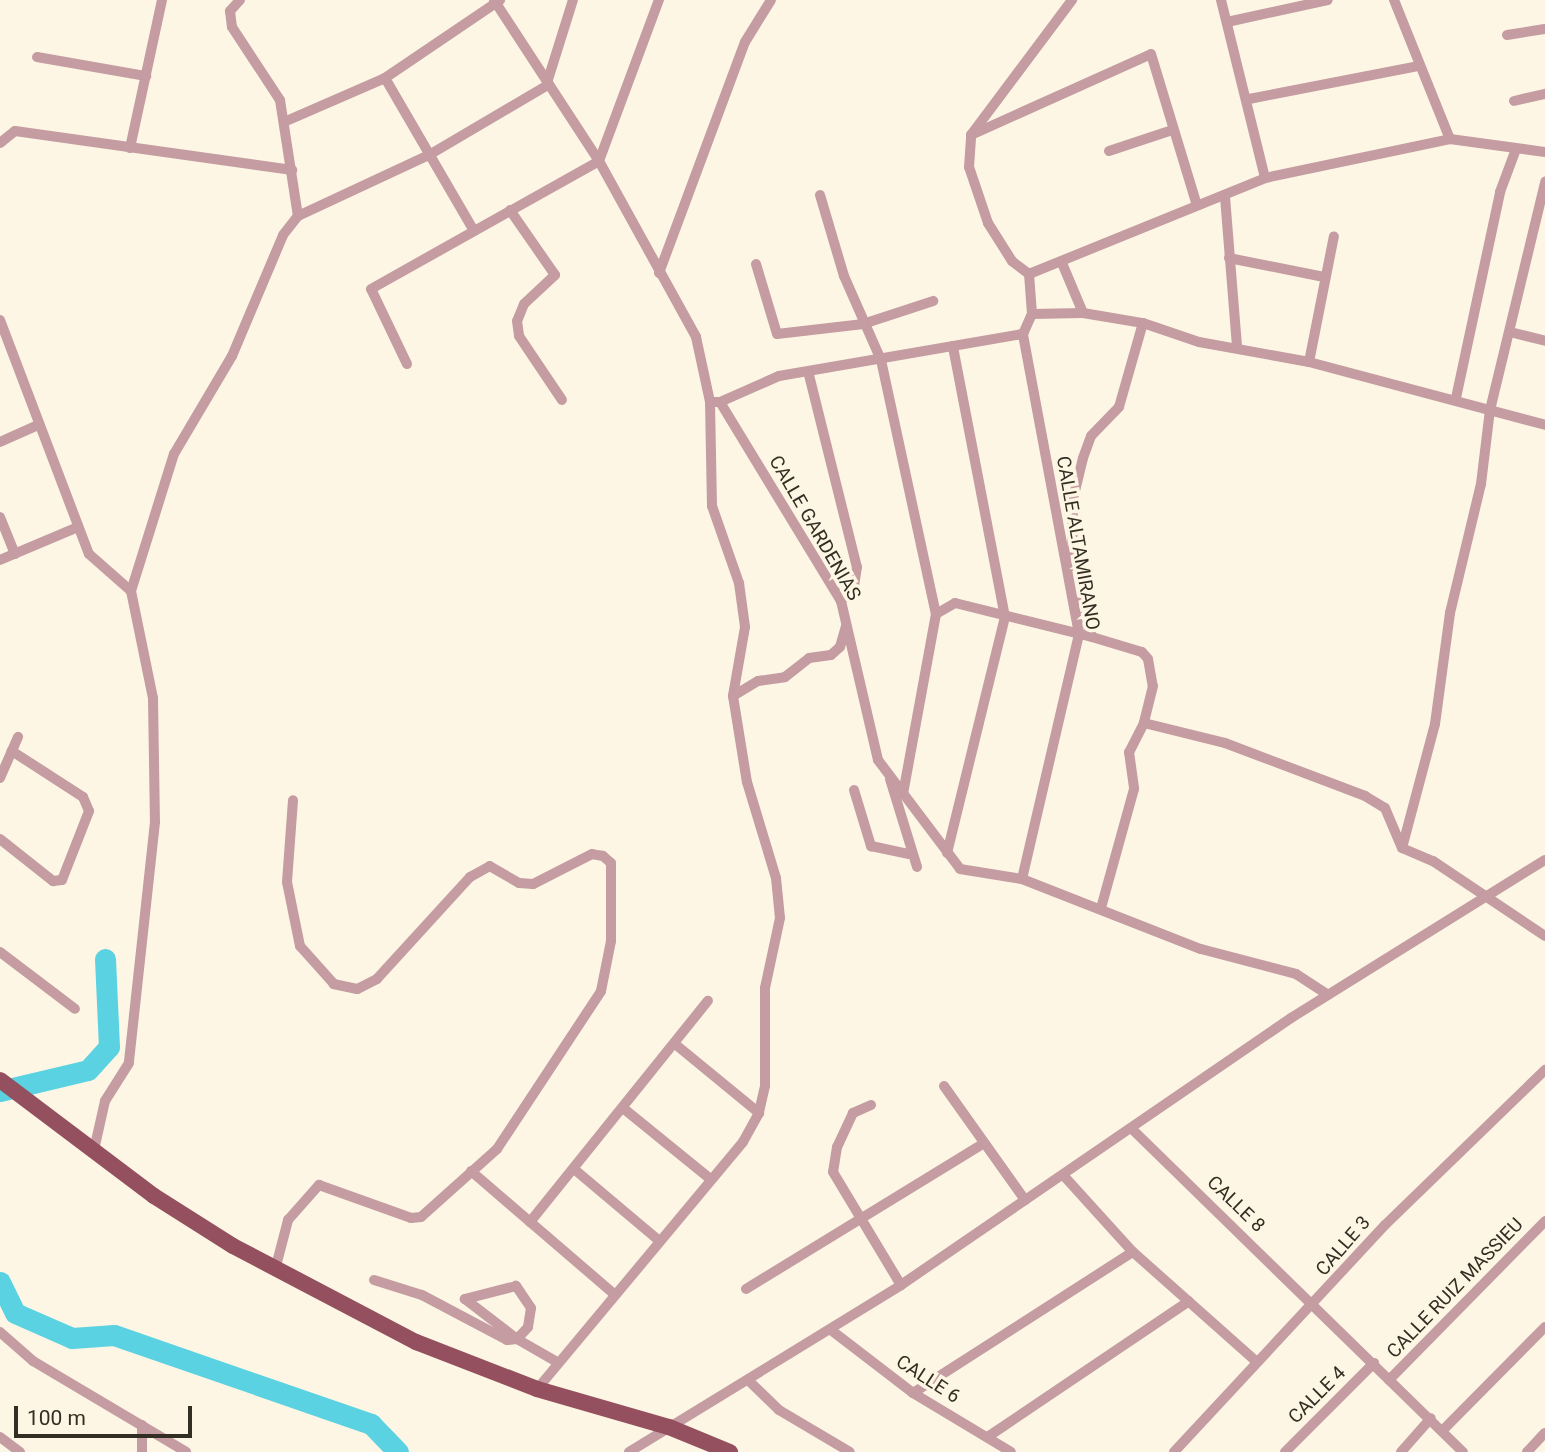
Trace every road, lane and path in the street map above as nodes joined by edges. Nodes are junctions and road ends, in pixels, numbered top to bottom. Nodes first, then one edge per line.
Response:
1 (162, 0) edge
2 (240, 0) edge
3 (573, 0) edge
4 (659, 0) edge
5 (771, 0) edge
6 (1072, 0) edge
7 (1221, 0) edge
8 (1328, 0) edge
9 (1394, 0) edge
10 (497, 1) edge
11 (1227, 22) junction
12 (1545, 29) edge
13 (1507, 35) dead end
14 (37, 57) dead end
15 (1418, 66) junction
16 (146, 76) junction
17 (385, 78) junction
18 (546, 86) junction
19 (1545, 94) edge
20 (1249, 99) junction
21 (1514, 101) dead end
22 (284, 122) junction
23 (1172, 130) junction
24 (971, 135) junction
25 (1450, 139) junction
26 (0, 143) edge
27 (130, 148) junction
28 (1516, 149) junction
29 (1109, 151) dead end
30 (1545, 152) edge
31 (429, 155) junction
32 (599, 161) junction
33 (292, 170) junction
34 (1265, 178) junction
35 (1545, 182) edge
36 (820, 195) dead end
37 (1225, 197) junction
38 (1197, 205) junction
39 (510, 210) junction
40 (298, 216) junction
41 (474, 231) junction
42 (1334, 236) dead end
43 (1229, 258) junction
44 (1062, 263) junction
45 (756, 264) dead end
46 (659, 273) junction
47 (1029, 274) junction
48 (1324, 277) junction
49 (933, 301) dead end
50 (1083, 313) junction
51 (1032, 314) junction
52 (0, 320) edge
53 (1143, 323) junction
54 (863, 324) junction
55 (1510, 332) junction
56 (1023, 334) junction
57 (1545, 341) edge
58 (953, 346) junction
59 (1237, 347) junction
60 (881, 360) junction
61 (1309, 362) junction
62 (407, 364) dead end
63 (808, 375) junction
64 (1456, 398) junction
65 (562, 401) dead end
66 (715, 402) junction
67 (1490, 410) junction
68 (38, 425) junction
69 (1545, 425) edge
70 (0, 442) edge
71 (0, 517) edge
72 (78, 527) junction
73 (15, 554) junction
74 (0, 560) edge
75 (131, 591) junction
76 (841, 601) junction
77 (936, 614) junction
78 (1005, 617) junction
79 (847, 623) junction
80 (1079, 634) junction
81 (1092, 637) junction
82 (733, 696) junction
83 (1144, 723) junction
84 (18, 737) dead end
85 (12, 751) junction
86 (889, 775) junction
87 (0, 778) edge
88 (854, 790) dead end
89 (903, 793) junction
90 (293, 800) dead end
91 (0, 839) edge
92 (1402, 848) junction
93 (947, 853) junction
94 (909, 854) junction
95 (1545, 860) edge
96 (917, 867) dead end
97 (1022, 879) junction
98 (1489, 899) junction
99 (1101, 908) junction
100 (1545, 936) edge
101 (0, 951) edge
102 (1328, 995) junction
103 (708, 1001) dead end
104 (75, 1009) dead end
105 (675, 1044) junction
106 (1545, 1070) edge
107 (0, 1080) edge
108 (944, 1086) dead end
109 (871, 1105) dead end
110 (623, 1108) junction
111 (758, 1114) junction
112 (1133, 1130) junction
113 (984, 1143) junction
114 (94, 1150) junction
115 (574, 1169) junction
116 (471, 1171) junction
117 (1064, 1176) junction
118 (709, 1178) junction
119 (1025, 1200) junction
120 (865, 1218) junction
121 (1545, 1221) edge
122 (530, 1222) junction
123 (657, 1239) junction
124 (1133, 1252) junction
125 (275, 1270) junction
126 (374, 1280) dead end
127 (901, 1285) junction
128 (746, 1289) dead end
129 (614, 1294) junction
130 (1189, 1301) junction
131 (1316, 1304) junction
132 (1545, 1327) edge
133 (831, 1329) junction
134 (0, 1332) edge
135 (517, 1339) junction
136 (557, 1362) junction
137 (1257, 1362) junction
138 (1374, 1363) junction
139 (748, 1380) junction
140 (1390, 1380) junction
141 (537, 1389) junction
142 (913, 1393) junction
143 (1432, 1418) junction
144 (142, 1425) junction
145 (668, 1427) junction
146 (1443, 1430) junction
147 (1545, 1433) edge
148 (989, 1436) junction
149 (0, 1437) edge
150 (20, 1452) edge
151 (142, 1452) edge
152 (186, 1452) edge
153 (629, 1452) edge
154 (730, 1452) edge
155 (850, 1452) edge
156 (1011, 1452) edge
157 (1174, 1452) edge
158 (1285, 1452) edge
159 (1401, 1452) edge
160 (1463, 1452) edge
161 (1527, 1452) edge

1 - 16 street
2 - 22 street
3 - 18 street
4 - 32 street
5 - 46 street
6 - 24 street
7 - 11 street
8 - 11 street
9 - 15 street
10 - 17 street
10 - 18 street
11 - 20 street
12 - 13 street
14 - 16 street
15 - 20 street
15 - 25 street
16 - 27 street
17 - 22 street
17 - 31 street
18 - 31 street
18 - 32 street
19 - 21 street
20 - 34 street
22 - 33 street
23 - 24 street
23 - 29 street
23 - 38 street
24 - 47 street
25 - 28 street
25 - 34 street
26 - 27 street
27 - 33 street
28 - 30 street
28 - 64 street
31 - 40 street
31 - 41 street
32 - 39 street
32 - 46 street
33 - 40 street
34 - 37 street
35 - 55 street
36 - 54 street
37 - 38 street
37 - 43 street
38 - 44 street
39 - 41 street
39 - 65 street
40 - 75 street
41 - 62 street
42 - 48 street
43 - 48 street
43 - 59 street
44 - 47 street
44 - 50 street
45 - 54 street
46 - 66 street
47 - 51 street
48 - 61 street
49 - 54 street
50 - 51 street
50 - 53 street
51 - 56 street
52 - 68 street
53 - 59 street
53 - 81 street
54 - 60 street
55 - 57 street
55 - 67 street
56 - 58 street
56 - 80 street, CALLE ALTAMIRANO
58 - 60 street
58 - 78 street
59 - 61 street
60 - 63 street
60 - 77 street
61 - 64 street
63 - 66 street
63 - 76 street
64 - 67 street
66 - 76 street, CALLE GARDENIAS
66 - 82 street
67 - 69 street
67 - 92 street
68 - 70 street
68 - 72 street
71 - 73 street
72 - 73 street
72 - 75 street
73 - 74 street
75 - 114 street
76 - 79 street, CALLE GARDENIAS
77 - 78 street
77 - 89 street
78 - 80 street
78 - 93 street
79 - 82 street
79 - 86 street, CALLE GARDENIAS
80 - 81 street
80 - 97 street, CALLE ALTAMIRANO
81 - 83 street
82 - 111 street
83 - 92 street
83 - 99 street
84 - 85 street
85 - 87 street
85 - 91 street
86 - 89 street, CALLE GARDENIAS
86 - 94 street
88 - 94 street
89 - 93 street, CALLE GARDENIAS
90 - 116 street
92 - 98 street
93 - 97 street, CALLE GARDENIAS
94 - 96 street
95 - 98 street
97 - 99 street
98 - 100 street
98 - 102 street
99 - 102 street
101 - 104 street
102 - 112 street
103 - 105 street
105 - 110 street
105 - 111 street
106 - 131 street, CALLE 3
107 - 114 main road
108 - 113 street
109 - 120 street
110 - 115 street
110 - 118 street
111 - 118 street
112 - 117 street
112 - 131 street, CALLE 8
113 - 119 street
113 - 120 street
114 - 125 main road
115 - 122 street
115 - 123 street
116 - 122 street
116 - 125 street
117 - 119 street
117 - 124 street
118 - 123 street
119 - 127 street
120 - 127 street
120 - 128 street
121 - 140 street, CALLE RUIZ MASSIEU
122 - 129 street
123 - 129 street
124 - 130 street
124 - 142 street
125 - 141 main road
126 - 135 street
127 - 133 street
129 - 136 street
130 - 137 street
130 - 148 street
131 - 137 street, CALLE 3
131 - 138 street, CALLE 8
132 - 146 street
133 - 139 street
133 - 142 street, CALLE 6
134 - 144 street
135 - 135 street
135 - 136 street
136 - 141 street
137 - 157 street, CALLE 3
138 - 140 street, CALLE 8
138 - 158 street, CALLE 4
139 - 145 street
139 - 155 street
140 - 143 street, CALLE 8
141 - 145 main road
142 - 148 street, CALLE 6
143 - 146 street, CALLE 8
143 - 159 street
144 - 151 street
144 - 152 street
145 - 153 street
145 - 154 main road
146 - 160 street, CALLE 8
147 - 161 street
148 - 156 street, CALLE 6
149 - 150 street

